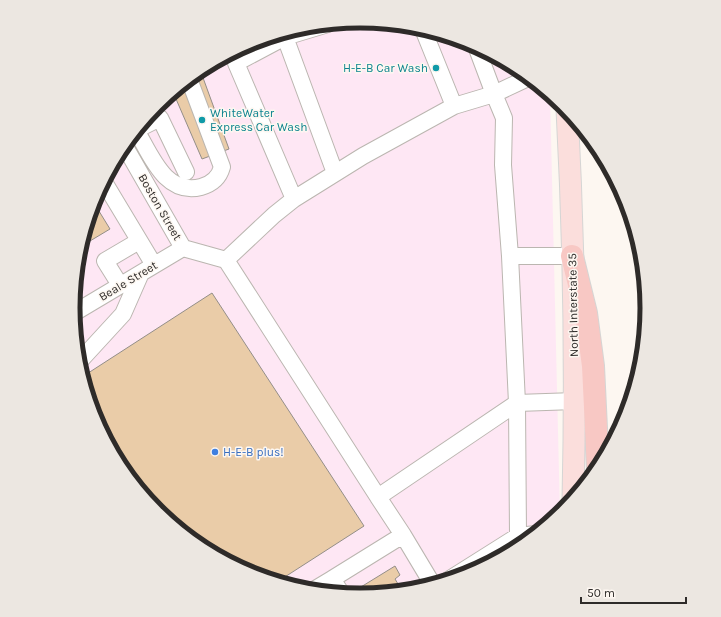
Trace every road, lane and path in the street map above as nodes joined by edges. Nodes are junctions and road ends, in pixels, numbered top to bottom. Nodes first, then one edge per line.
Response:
1 (426, 36) edge
2 (285, 39) edge
3 (271, 43) edge
4 (479, 54) edge
5 (523, 80) edge
6 (191, 85) edge
7 (494, 94) junction
8 (454, 106) junction
9 (158, 115) edge
10 (567, 120) edge
11 (140, 135) edge
12 (128, 152) edge
13 (186, 172) dead end
14 (335, 173) junction
15 (107, 188) edge
16 (294, 200) junction
17 (139, 241) junction
18 (183, 248) junction
19 (510, 256) junction
20 (572, 256) junction
21 (226, 260) junction
22 (147, 269) junction
23 (120, 285) junction
24 (80, 310) edge
25 (84, 357) edge
26 (575, 401) junction
27 (517, 403) junction
28 (597, 458) edge
29 (573, 490) edge
30 (378, 497) junction
31 (403, 535) junction
32 (521, 538) edge
33 (496, 554) edge
34 (484, 561) edge
35 (332, 579) junction
36 (430, 580) edge
37 (320, 586) edge
38 (338, 588) edge

1 - 8 street
2 - 14 street
3 - 16 street
4 - 7 street
5 - 7 street
6 - 11 street
7 - 8 street
7 - 19 street
8 - 14 street
9 - 13 street
10 - 20 main road, North Interstate 35
12 - 18 street, Boston Street
14 - 16 street
15 - 17 street
16 - 21 street
17 - 22 street
17 - 23 street
18 - 21 street
18 - 22 street, Beale Street
19 - 20 street
19 - 27 street
20 - 26 main road, North Interstate 35
20 - 28 highway
21 - 30 street
22 - 23 street, Beale Street
22 - 25 street
23 - 24 street, Beale Street
26 - 27 street
26 - 29 main road, North Interstate 35
27 - 30 street
27 - 32 street
30 - 31 street
31 - 35 street
31 - 36 street
33 - 34 street
35 - 37 street
35 - 38 street

